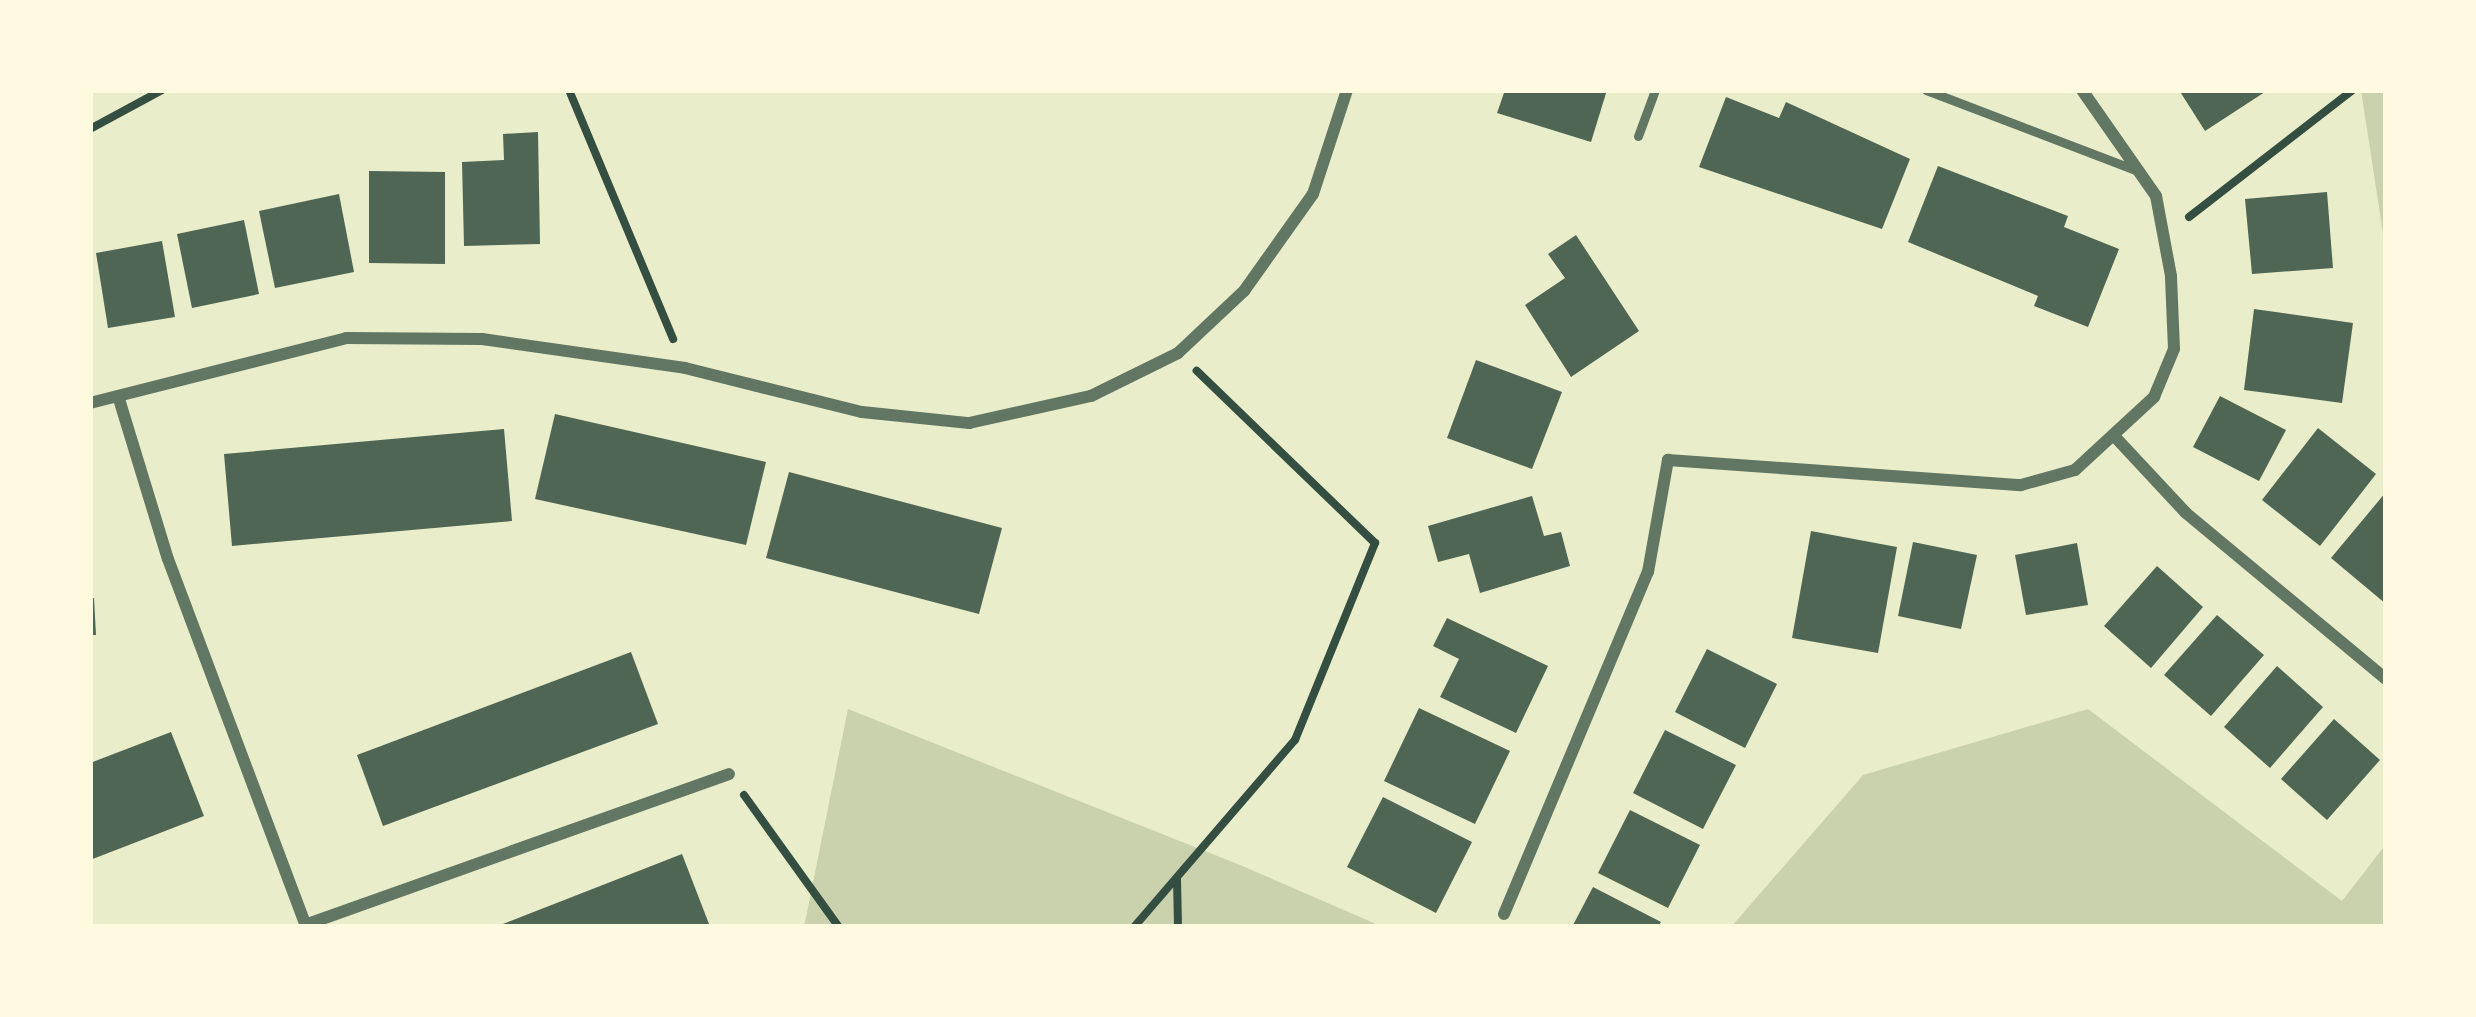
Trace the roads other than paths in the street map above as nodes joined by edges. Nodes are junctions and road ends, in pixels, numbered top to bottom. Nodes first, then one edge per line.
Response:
1 (1347, 90) edge
2 (1655, 90) edge
3 (1927, 90) edge
4 (2082, 90) edge
5 (1639, 136) dead end
6 (2138, 171) junction
7 (119, 399) junction
8 (90, 403) edge
9 (2117, 439) junction
10 (2386, 680) edge
11 (729, 774) road end
12 (1504, 914) dead end
13 (305, 926) edge

1 - 7 street
2 - 5 lane
3 - 6 lane
4 - 6 street
6 - 9 street
7 - 8 street
7 - 13 street
9 - 10 street
9 - 12 street
11 - 13 street

